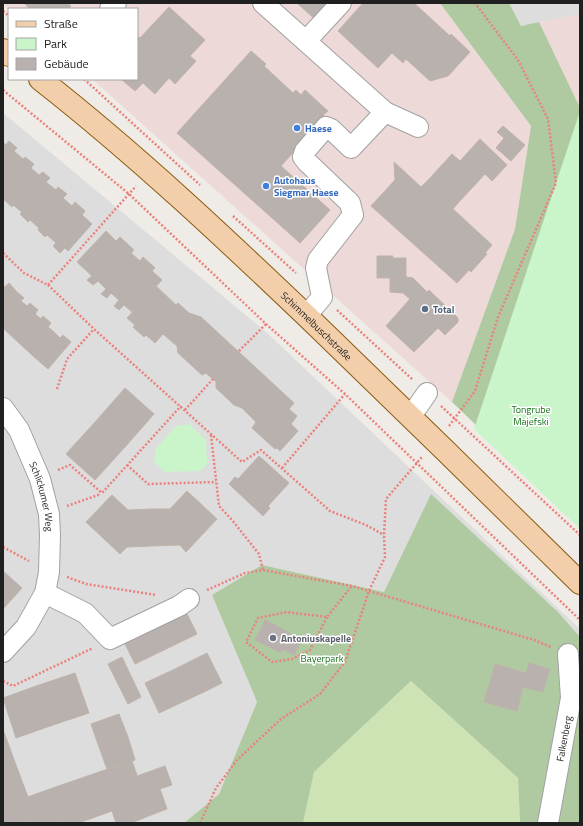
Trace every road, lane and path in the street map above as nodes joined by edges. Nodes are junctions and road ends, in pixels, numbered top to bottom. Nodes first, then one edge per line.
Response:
1 (263, 3) edge
2 (341, 3) edge
3 (475, 3) edge
4 (306, 41) junction
5 (43, 80) edge
6 (85, 80) edge
7 (3, 90) edge
8 (385, 112) junction
9 (418, 126) dead end
10 (150, 170) junction
11 (201, 186) dead end
12 (129, 194) junction
13 (230, 212) dead end
14 (3, 253) edge
15 (299, 276) dead end
16 (48, 285) junction
17 (322, 297) junction
18 (306, 316) junction
19 (266, 324) junction
20 (94, 329) junction
21 (239, 352) dead end
22 (213, 379) dead end
23 (57, 389) dead end
24 (427, 393) junction
25 (345, 394) junction
26 (181, 406) junction
27 (3, 408) edge
28 (185, 410) junction
29 (411, 416) junction
30 (456, 419) junction
31 (211, 434) junction
32 (436, 440) junction
33 (418, 462) junction
34 (127, 465) junction
35 (282, 468) junction
36 (40, 479) junction
37 (216, 482) junction
38 (102, 493) junction
39 (76, 502) dead end
40 (384, 535) junction
41 (580, 535) edge
42 (3, 548) edge
43 (264, 570) junction
44 (49, 572) junction
45 (580, 583) edge
46 (352, 586) junction
47 (369, 591) junction
48 (45, 593) junction
49 (158, 596) dead end
50 (188, 599) joint
51 (326, 617) junction
52 (580, 620) edge
53 (110, 640) junction
54 (3, 652) edge
55 (568, 654) joint
56 (3, 681) edge
57 (200, 823) edge
58 (548, 823) edge

1 - 4 street
2 - 4 street
3 - 30 path
4 - 8 street
5 - 10 main road, Schimmelbuschstraße
6 - 11 path
7 - 12 path
8 - 9 street
8 - 17 street
10 - 12 path
10 - 18 main road, Schimmelbuschstraße
12 - 16 path
12 - 19 path
13 - 15 path
14 - 16 path
16 - 20 path
17 - 18 street
17 - 24 path
18 - 29 main road, Schimmelbuschstraße
19 - 21 path
19 - 25 path
20 - 23 path
20 - 26 path
22 - 28 path
24 - 29 street
24 - 30 path
25 - 33 path
25 - 35 path
26 - 28 path
26 - 34 path
27 - 36 street, Schlickumer Weg
28 - 31 path
29 - 32 main road, Schimmelbuschstraße
30 - 41 path
31 - 35 path
31 - 37 path
32 - 33 path
32 - 45 main road, Schimmelbuschstraße
33 - 40 path
33 - 52 path
34 - 37 path
34 - 38 path
35 - 40 path
36 - 38 path
36 - 44 street, Schlickumer Weg
37 - 43 path
38 - 39 path
40 - 47 path
42 - 44 path
43 - 46 path
43 - 50 path
44 - 48 street, Schlickumer Weg
44 - 49 path
46 - 47 path
46 - 51 path
47 - 55 path
47 - 57 path
48 - 53 street
48 - 54 street, Schlickumer Weg
50 - 53 street
51 - 51 path
53 - 56 path
55 - 58 street, Falkenberg

